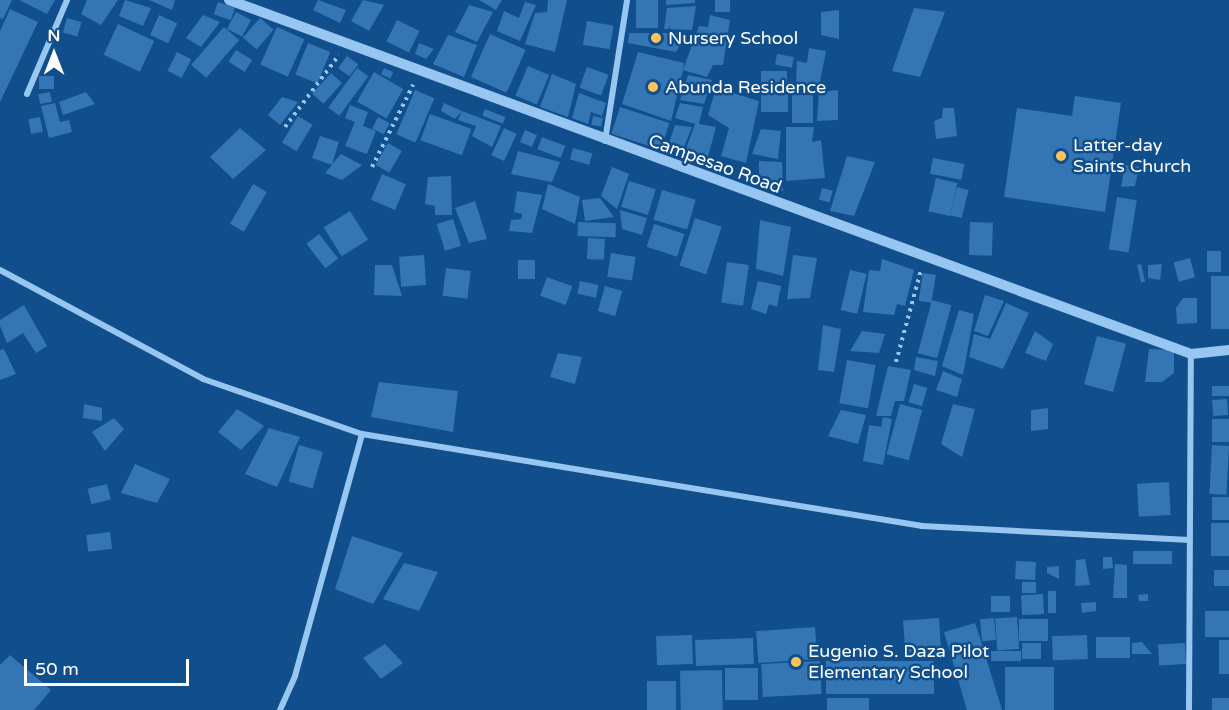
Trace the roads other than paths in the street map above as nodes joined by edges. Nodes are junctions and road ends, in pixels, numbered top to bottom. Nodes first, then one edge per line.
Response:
1 (67, 0) edge
2 (229, 0) edge
3 (627, 0) edge
4 (27, 94) dead end
5 (605, 142) junction
6 (0, 270) edge
7 (1229, 350) edge
8 (1191, 354) junction
9 (362, 434) junction
10 (1190, 540) junction
11 (280, 710) edge
12 (1190, 710) edge

1 - 4 street
2 - 5 street, Campesao Road
3 - 5 street
5 - 8 street, Campesao Road
6 - 9 street
7 - 8 street
8 - 10 street
9 - 10 street
9 - 11 street
10 - 12 street

